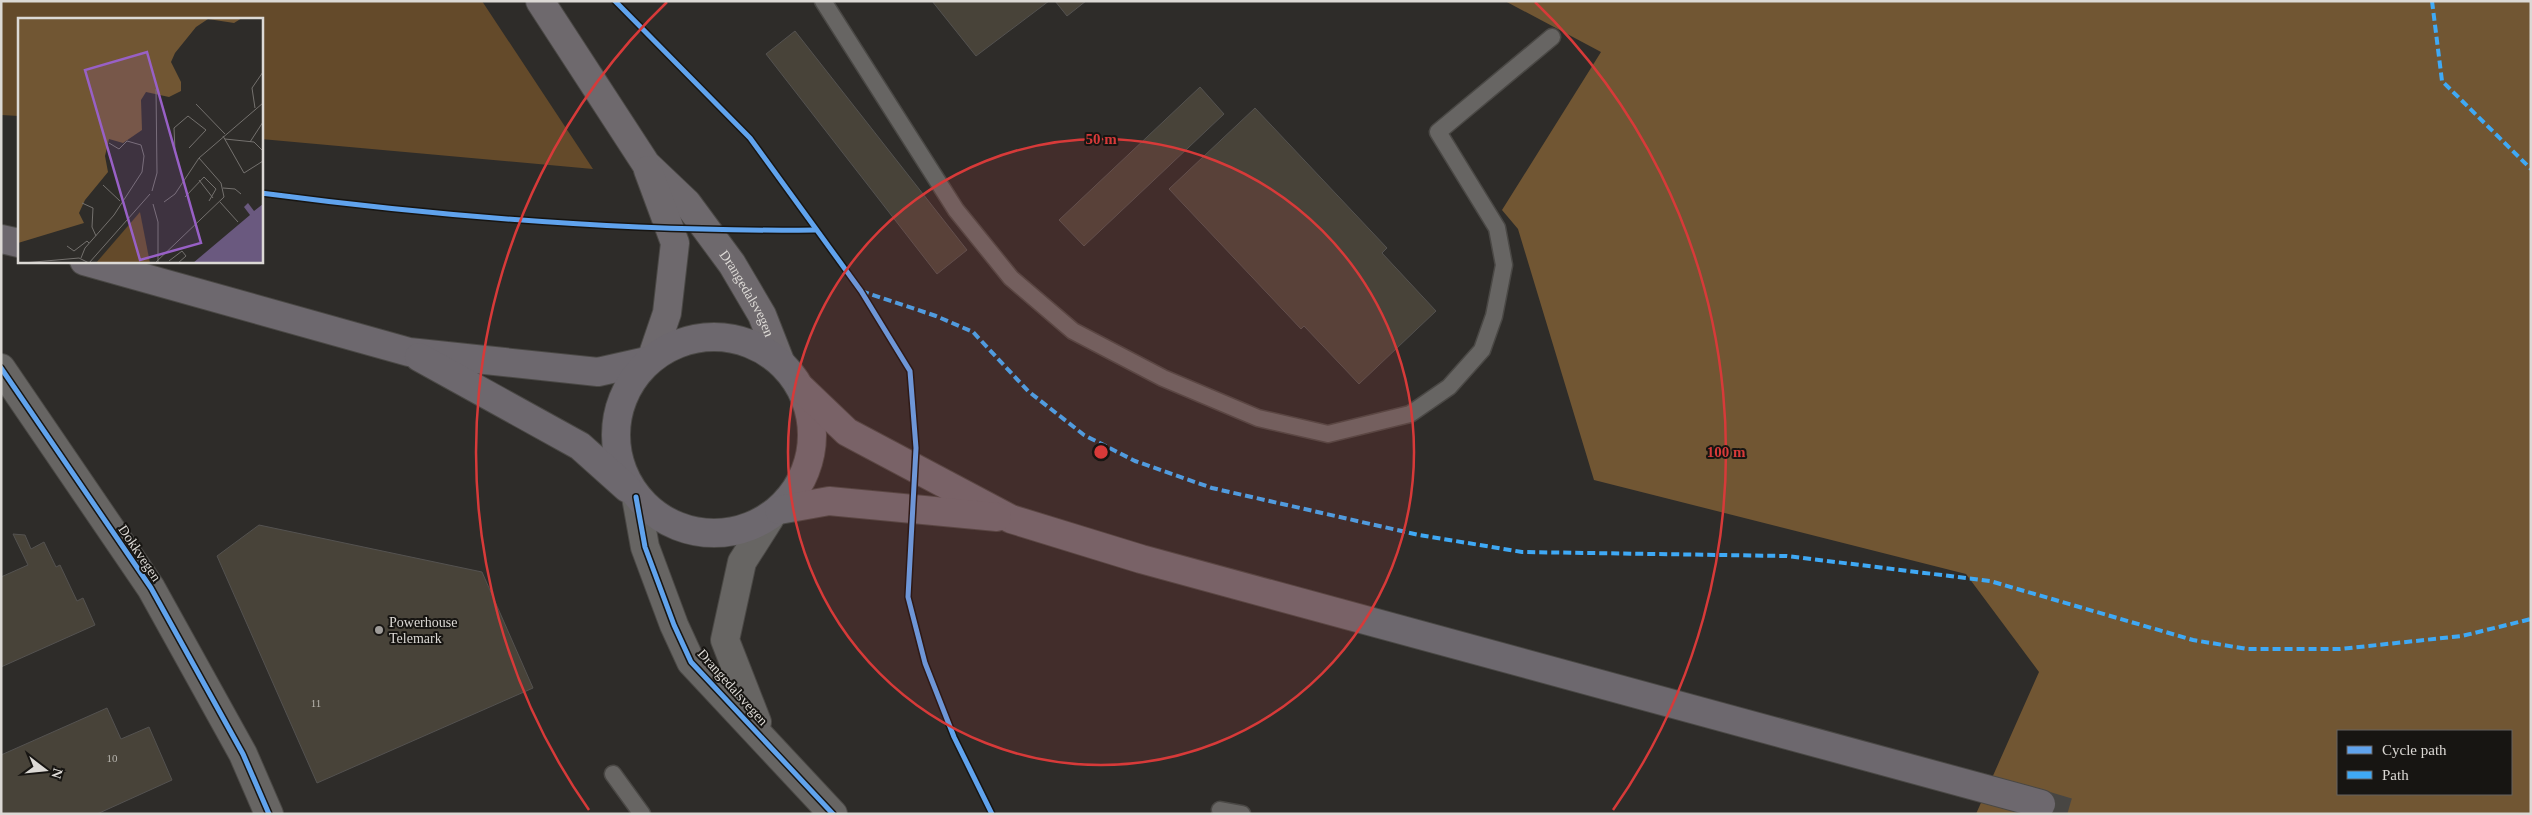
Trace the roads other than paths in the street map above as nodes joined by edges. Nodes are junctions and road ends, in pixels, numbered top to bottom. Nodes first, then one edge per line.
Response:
1 (540, 1) edge
2 (823, 1) edge
3 (1552, 37) dead end
4 (646, 164) junction
5 (1, 239) edge
6 (18, 243) edge
7 (88, 262) edge
8 (409, 352) junction
9 (650, 359) junction
10 (780, 361) junction
11 (1, 368) edge
12 (802, 389) junction
13 (633, 495) junction
14 (774, 514) junction
15 (1011, 518) junction
16 (762, 735) junction
17 (613, 774) dead end
18 (2041, 804) tunnel mouth
19 (1220, 810) dead end
20 (268, 814) edge
21 (642, 814) edge
22 (833, 814) edge
23 (1242, 814) edge

1 - 4 main road, Drangedalsvegen
2 - 3 lane
4 - 9 main road, Drangedalsvegen
4 - 10 main road, Drangedalsvegen
5 - 6 highway
7 - 8 highway
8 - 9 highway
8 - 13 highway
9 - 10 highway
9 - 13 highway
10 - 12 highway
11 - 20 street, Dokkvegen
12 - 14 highway
12 - 15 highway
13 - 14 highway
13 - 16 street, Drangedalsvegen
14 - 15 highway
14 - 16 street, Drangedalsvegen
15 - 18 highway
16 - 22 street, Drangedalsvegen
17 - 21 lane
19 - 23 lane

